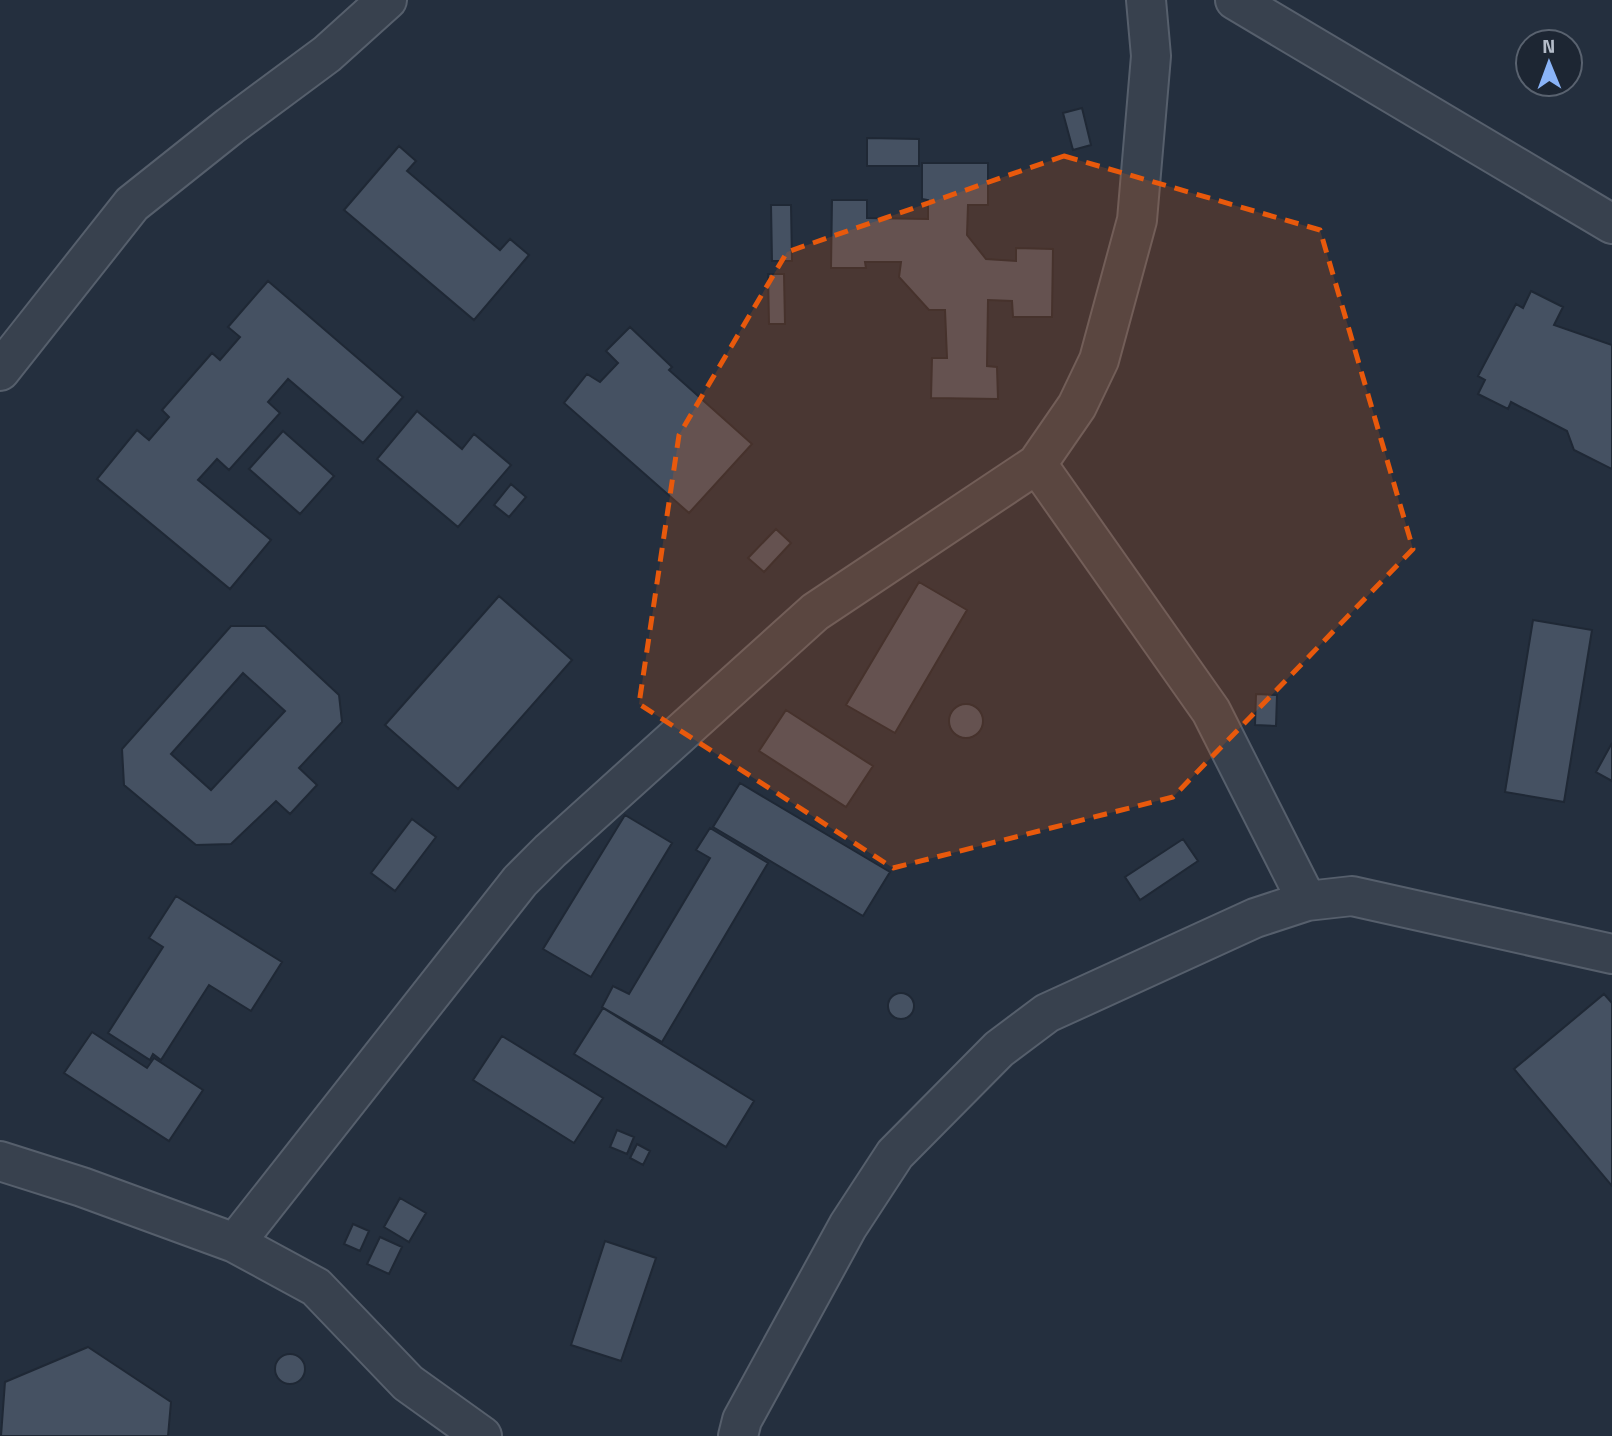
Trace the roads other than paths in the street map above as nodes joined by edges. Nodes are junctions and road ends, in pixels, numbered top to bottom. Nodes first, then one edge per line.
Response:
1 (387, 0) edge
2 (1146, 0) edge
3 (1236, 0) edge
4 (1612, 224) edge
5 (0, 371) edge
6 (1037, 464) junction
7 (1307, 901) junction
8 (1612, 954) edge
9 (0, 1160) edge
10 (235, 1243) junction
11 (482, 1436) edge
12 (738, 1436) edge

1 - 5 street
2 - 6 street
3 - 4 street
6 - 7 street
6 - 10 street
7 - 8 street
7 - 12 street
9 - 10 street
10 - 11 street

